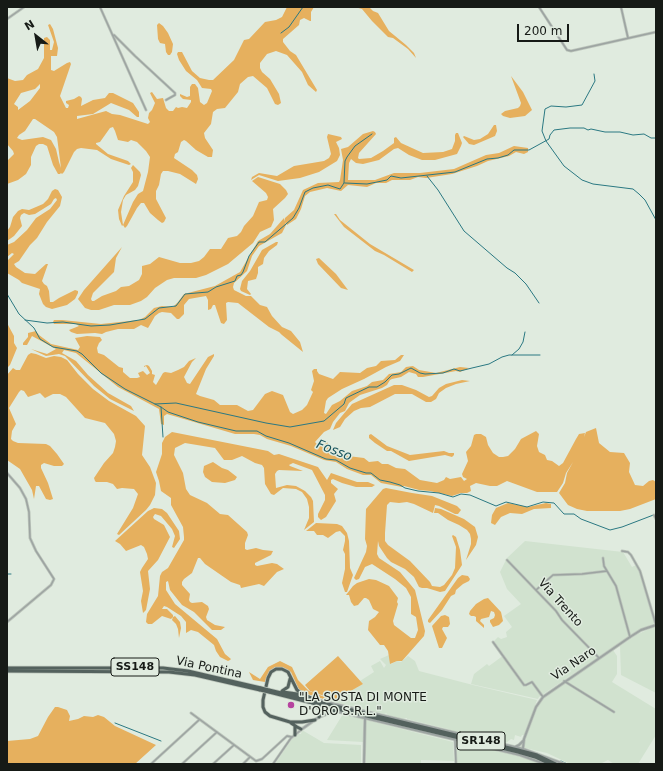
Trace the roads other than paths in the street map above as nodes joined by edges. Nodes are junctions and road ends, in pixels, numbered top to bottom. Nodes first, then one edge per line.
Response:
1 (24, 7) edge
2 (100, 7) edge
3 (540, 7) edge
4 (622, 7) edge
5 (7, 19) edge
6 (656, 32) edge
7 (112, 33) junction
8 (628, 38) junction
9 (166, 100) dead end
10 (146, 110) dead end
11 (7, 473) edge
12 (654, 515) dead end
13 (656, 519) edge
14 (622, 551) dead end
15 (603, 558) dead end
16 (507, 560) dead end
17 (607, 571) junction
18 (536, 590) junction
19 (7, 622) edge
20 (656, 625) edge
21 (630, 637) junction
22 (493, 642) dead end
23 (599, 658) junction
24 (7, 668) edge
25 (7, 671) edge
26 (290, 675) junction
27 (564, 682) junction
28 (261, 689) junction
29 (269, 691) junction
30 (280, 692) junction
31 (304, 695) junction
32 (543, 697) junction
33 (312, 698) junction
34 (311, 702) junction
35 (324, 704) junction
36 (335, 711) junction
37 (614, 712) dead end
38 (191, 713) dead end
39 (319, 717) junction
40 (365, 718) junction
41 (199, 720) junction
42 (314, 720) junction
43 (290, 722) junction
44 (299, 723) junction
45 (402, 723) junction
46 (295, 726) junction
47 (301, 729) junction
48 (217, 732) junction
49 (293, 736) junction
50 (524, 739) junction
51 (455, 740) junction
52 (234, 745) junction
53 (478, 746) junction
54 (494, 747) junction
55 (515, 747) junction
56 (523, 749) junction
57 (250, 757) junction
58 (151, 764) edge
59 (182, 764) edge
60 (213, 764) edge
61 (243, 764) edge
62 (273, 764) edge
63 (364, 764) edge
64 (456, 764) edge
65 (545, 764) edge
66 (550, 764) edge
67 (556, 764) edge
68 (564, 764) edge

1 - 5 street
2 - 7 street
3 - 8 street
4 - 8 street
6 - 8 street
7 - 9 street
7 - 10 street
11 - 19 street
12 - 13 street
14 - 20 street
15 - 17 street
16 - 18 street, Via Trento
17 - 18 street
17 - 21 street
18 - 23 street, Via Trento
20 - 21 street, Via Naro
21 - 23 street, Via Naro
22 - 32 street
23 - 27 street, Via Naro
24 - 28 highway, Via Pontina / SS148
25 - 28 highway, Via Pontina / SS148
26 - 30 highway
26 - 31 highway
26 - 43 highway
27 - 32 street, Via Naro
27 - 37 street
28 - 29 highway, Via Pontina / SS148, bridge
29 - 30 highway
29 - 34 highway, Via Pontina / SS148
29 - 35 highway, Via Pontina / SS148
30 - 31 highway
31 - 33 highway
32 - 50 street, Via Naro
33 - 35 highway
33 - 55 street
34 - 36 highway
34 - 39 highway
34 - 45 highway, Via Pontina / SS148
35 - 45 highway, Via Pontina / SS148
36 - 39 street
36 - 40 street
38 - 41 street
39 - 42 street
40 - 51 street
40 - 63 street
41 - 48 street
41 - 58 street
42 - 44 highway
42 - 47 street
43 - 44 highway
43 - 46 highway
44 - 47 highway
45 - 54 highway, SR148
45 - 67 highway, SR148
46 - 47 highway
46 - 49 highway
47 - 49 street
48 - 52 street
48 - 59 street
49 - 57 street
49 - 62 street
50 - 55 street, Via Naro
50 - 56 street, Via Naro
51 - 53 street
51 - 64 street
52 - 57 street
52 - 60 street
53 - 54 highway
53 - 65 street
54 - 66 highway, SR148
55 - 56 street
56 - 68 street
57 - 61 street

